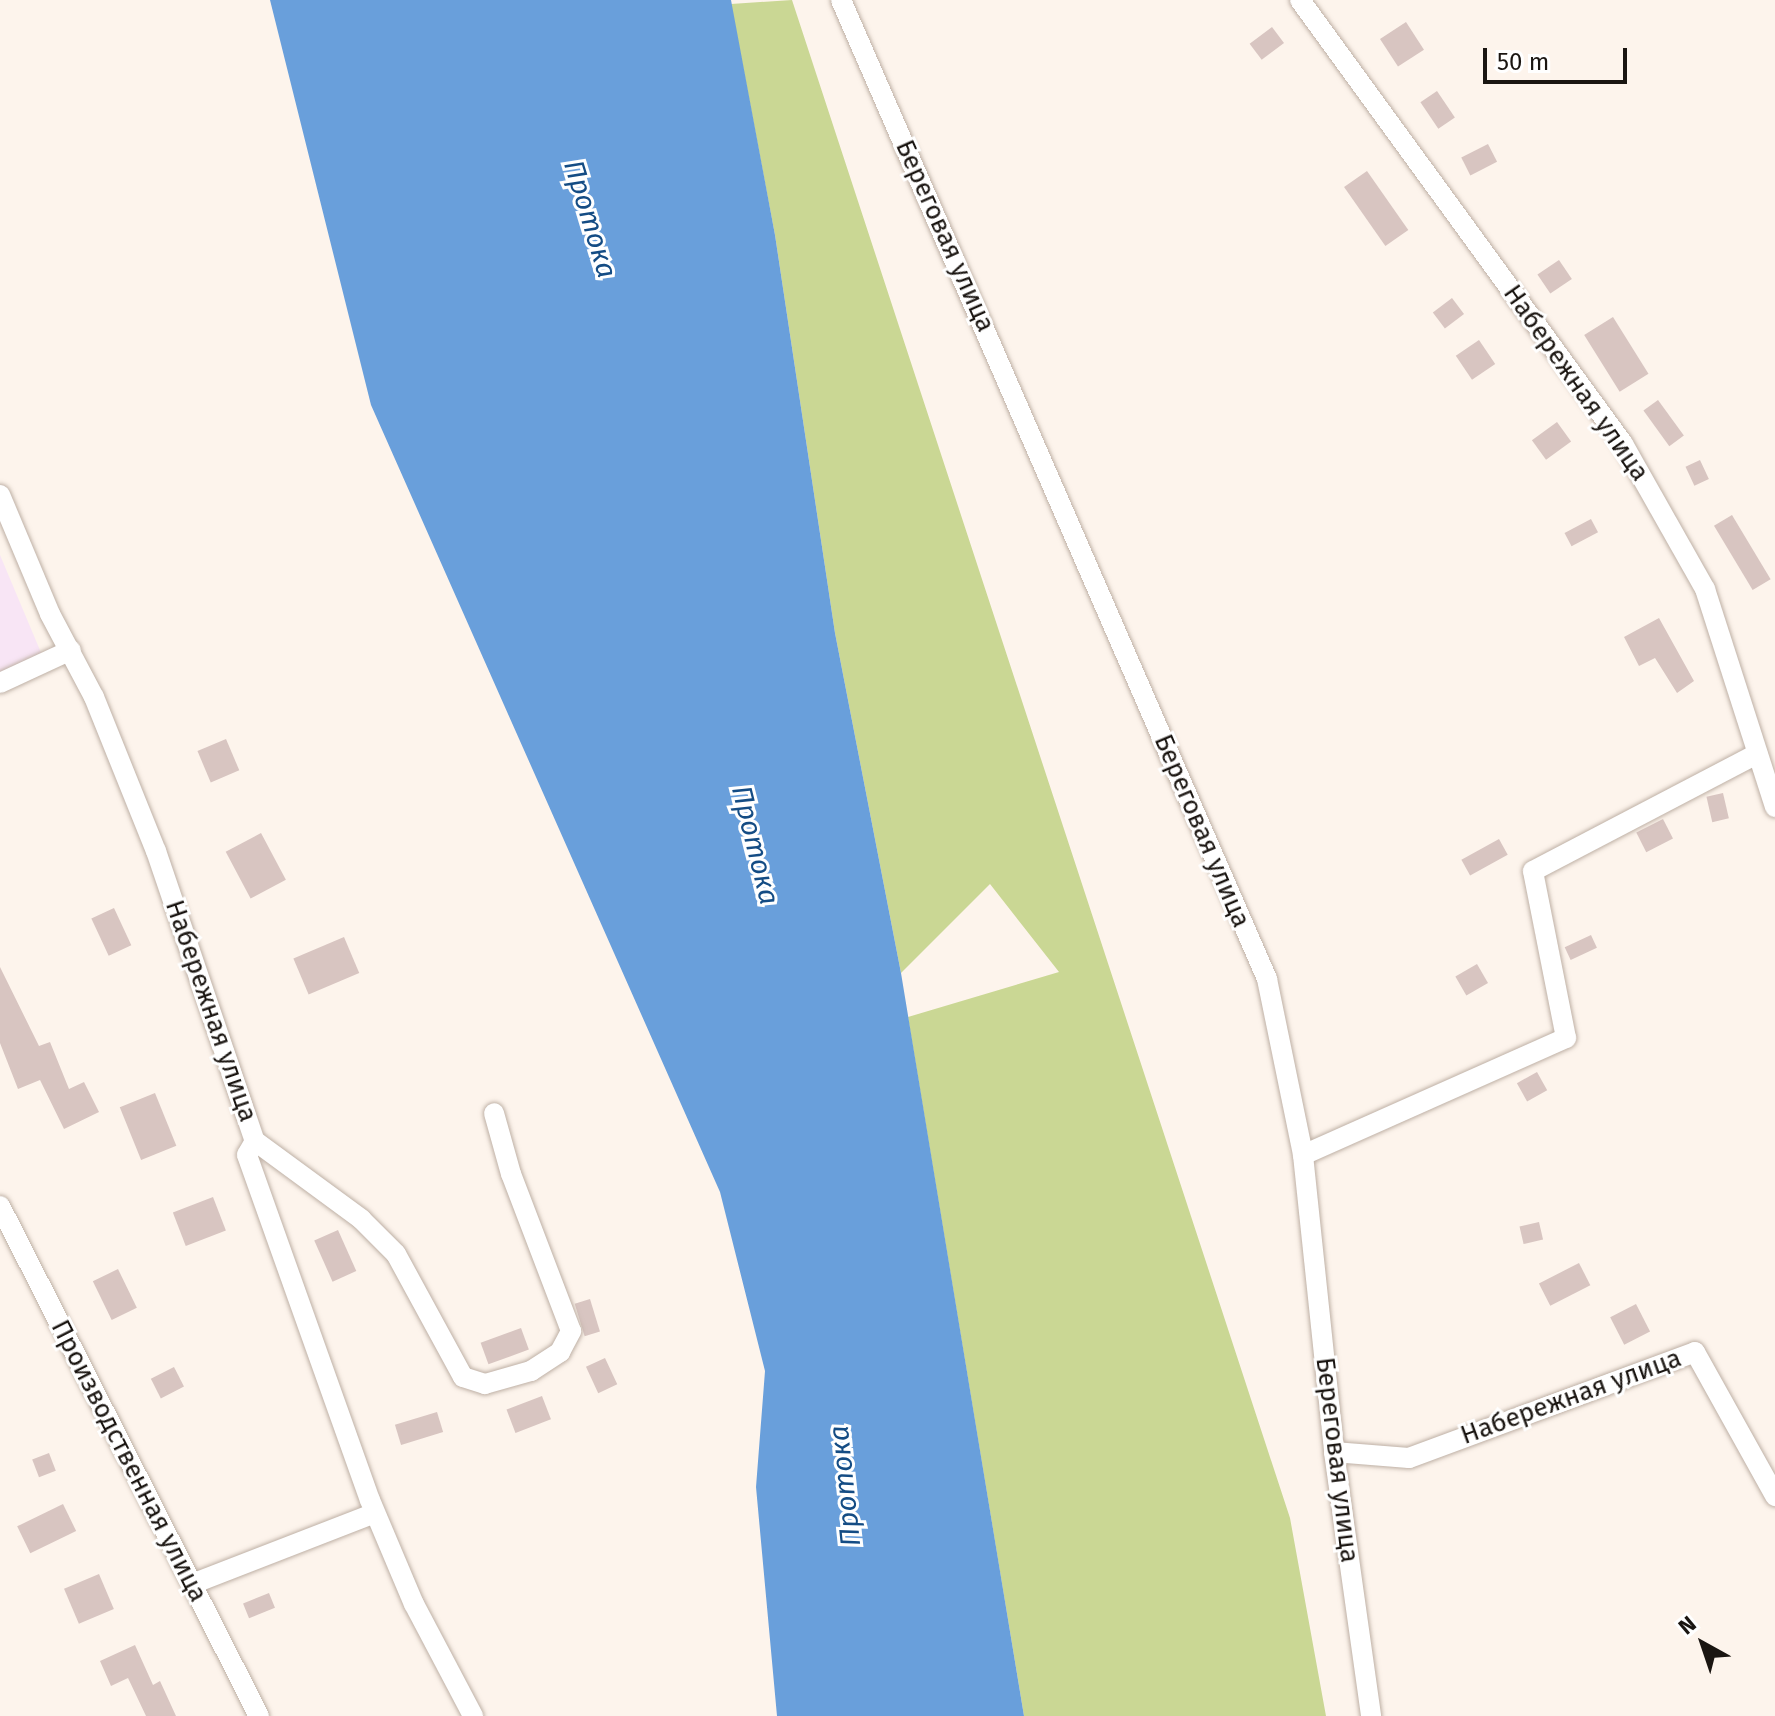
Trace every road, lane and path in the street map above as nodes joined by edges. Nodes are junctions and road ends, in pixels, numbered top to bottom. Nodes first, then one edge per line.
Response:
1 (841, 0) edge
2 (1300, 0) edge
3 (0, 495) edge
4 (71, 650) junction
5 (0, 683) edge
6 (1757, 754) junction
7 (1775, 807) edge
8 (494, 1113) dead end
9 (255, 1141) junction
10 (1303, 1155) junction
11 (0, 1206) edge
12 (1334, 1452) junction
13 (1775, 1496) edge
14 (375, 1513) junction
15 (192, 1584) junction
16 (259, 1716) edge
17 (473, 1716) edge
18 (1371, 1716) edge

1 - 10 street, Береговая улица
2 - 6 street, Набережная улица
3 - 4 street, Набережная улица
4 - 5 street
4 - 9 street, Набережная улица
6 - 7 street, Набережная улица
6 - 10 street
8 - 9 street, Набережная улица
9 - 14 street
10 - 12 street, Береговая улица
11 - 15 street, Производственная улица
12 - 13 street, Набережная улица
12 - 18 street, Береговая улица
14 - 15 street
14 - 17 street
15 - 16 street, Производственная улица

